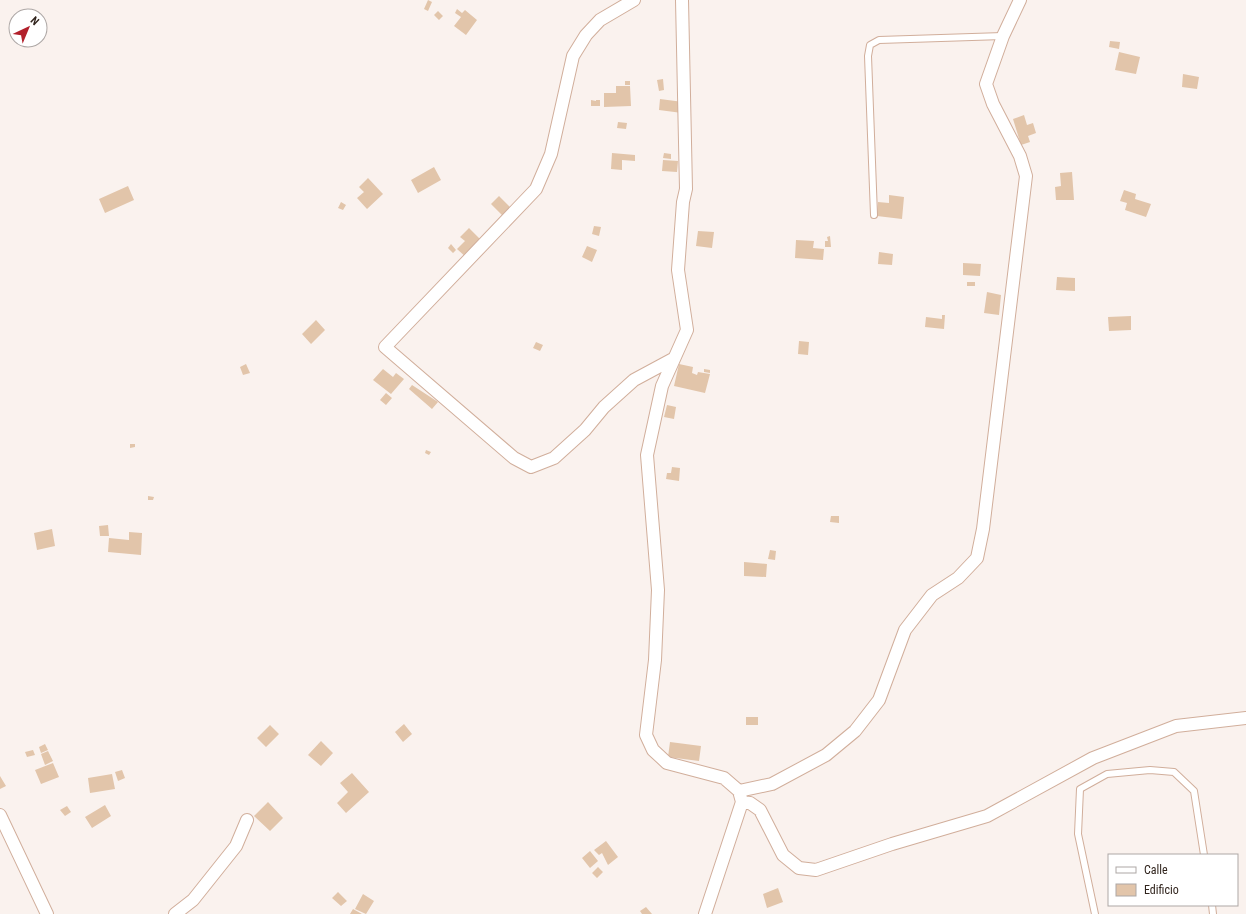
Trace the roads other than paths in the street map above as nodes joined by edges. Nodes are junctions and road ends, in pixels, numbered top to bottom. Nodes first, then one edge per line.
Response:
1 (634, 0) edge
2 (682, 0) edge
3 (1020, 0) edge
4 (1003, 36) junction
5 (874, 215) dead end
6 (673, 359) junction
7 (1246, 718) edge
8 (740, 796) junction
9 (0, 815) edge
10 (248, 820) dead end
11 (1204, 854) edge
12 (47, 914) edge
13 (175, 914) edge
14 (705, 914) edge
15 (1095, 914) edge

1 - 6 street
2 - 6 street
3 - 4 street
4 - 5 lane
4 - 8 street
6 - 8 street
7 - 8 street
8 - 14 street
9 - 12 street
10 - 13 street
11 - 15 lane

